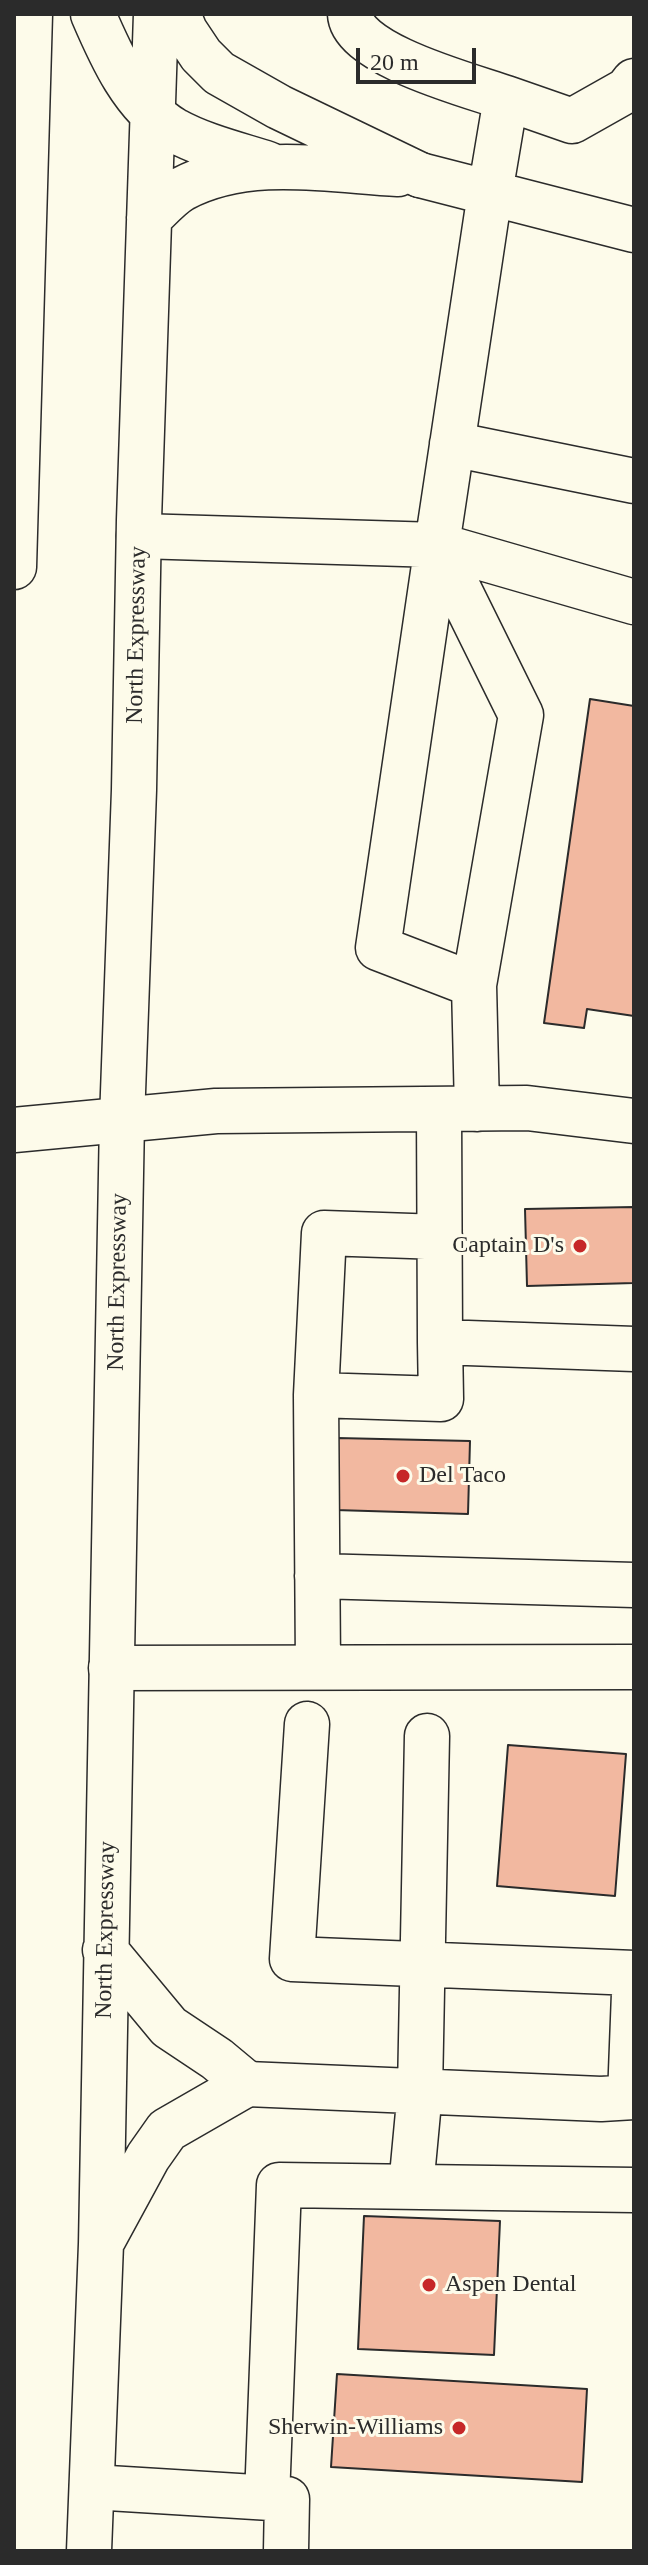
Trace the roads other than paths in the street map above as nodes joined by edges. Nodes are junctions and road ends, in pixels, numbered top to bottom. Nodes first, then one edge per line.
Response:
1 (30, 14) edge
2 (93, 14) edge
3 (156, 14) edge
4 (178, 14) edge
5 (350, 14) edge
6 (634, 81) edge
7 (506, 98) junction
8 (153, 114) junction
9 (274, 166) junction
10 (420, 175) junction
11 (14, 182) edge
12 (490, 193) junction
13 (149, 218) junction
14 (23, 224) junction
15 (634, 230) edge
16 (16, 391) edge
17 (452, 444) junction
18 (634, 481) edge
19 (139, 536) junction
20 (437, 545) junction
21 (14, 567) edge
22 (634, 602) edge
23 (474, 985) junction
24 (458, 1109) junction
25 (122, 1120) junction
26 (634, 1121) edge
27 (14, 1130) edge
28 (440, 1237) junction
29 (440, 1342) junction
30 (634, 1349) edge
31 (316, 1395) junction
32 (317, 1576) junction
33 (634, 1585) edge
34 (318, 1667) junction
35 (634, 1667) edge
36 (111, 1668) junction
37 (307, 1724) dead end
38 (427, 1736) dead end
39 (105, 1950) junction
40 (423, 1965) junction
41 (634, 1973) edge
42 (634, 1993) edge
43 (247, 2084) junction
44 (420, 2091) junction
45 (632, 2097) edge
46 (411, 2187) junction
47 (634, 2190) edge
48 (101, 2244) junction
49 (92, 2487) junction
50 (267, 2498) junction
51 (89, 2551) edge
52 (286, 2551) edge

1 - 14 main road
2 - 8 main road
3 - 8 main road, North Expressway
4 - 10 main road
5 - 7 main road
6 - 7 main road
7 - 12 main road
8 - 9 main road
8 - 13 main road, North Expressway
9 - 10 main road
9 - 13 main road
10 - 12 main road
11 - 14 main road
12 - 15 main road
12 - 17 main road
13 - 19 main road, North Expressway
14 - 16 main road
16 - 21 main road
17 - 18 main road
17 - 20 main road
19 - 20 main road
19 - 25 main road, North Expressway
20 - 22 main road
20 - 23 main road
20 - 23 main road
23 - 24 main road
24 - 25 main road
24 - 26 main road
24 - 28 main road
25 - 27 main road
25 - 36 main road, North Expressway
28 - 29 main road
28 - 31 main road
29 - 30 main road
29 - 31 main road
31 - 32 main road
32 - 33 main road
32 - 34 main road
34 - 35 main road
34 - 36 main road
36 - 39 main road, North Expressway
37 - 40 main road
38 - 40 main road
39 - 43 main road
39 - 48 main road, North Expressway
40 - 41 main road
40 - 44 main road
42 - 45 main road
43 - 44 main road
43 - 48 main road
44 - 45 main road
44 - 46 main road
46 - 47 main road
46 - 50 main road
48 - 49 main road, North Expressway
49 - 50 main road
49 - 51 main road, North Expressway
50 - 52 main road

